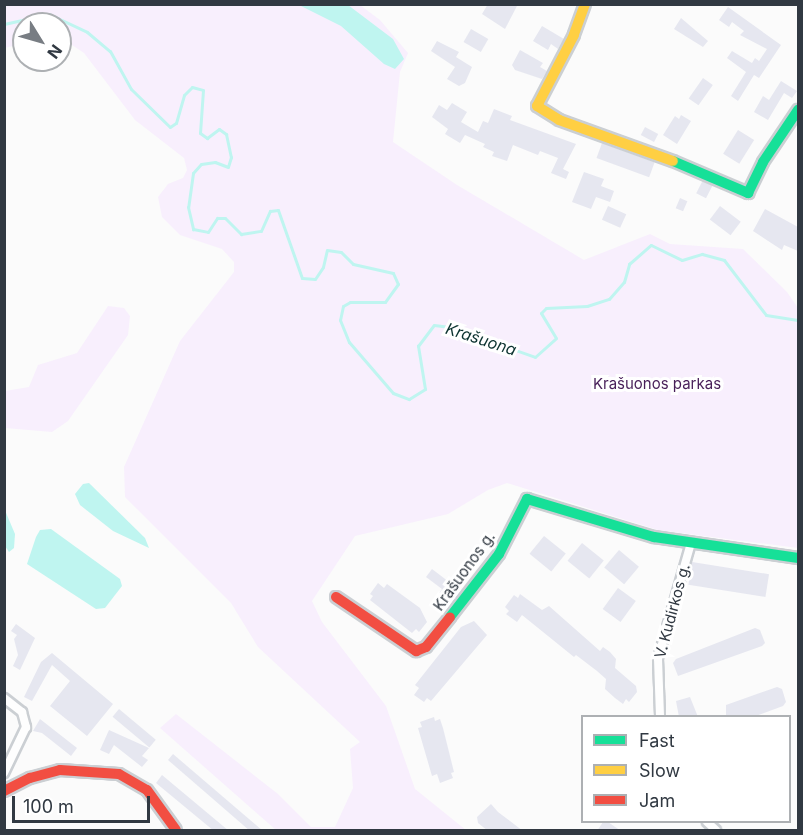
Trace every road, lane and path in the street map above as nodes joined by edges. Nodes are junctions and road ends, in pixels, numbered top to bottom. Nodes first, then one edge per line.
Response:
1 (585, 4) edge
2 (798, 110) edge
3 (691, 543) junction
4 (798, 558) edge
5 (336, 597) dead end
6 (4, 698) edge
7 (660, 715) edge
8 (4, 773) edge
9 (4, 791) edge
10 (176, 831) edge

1 - 2 street
3 - 4 street
3 - 5 street, Krašuonos g.
3 - 7 street, V. Kudirkos g.
6 - 8 street
9 - 10 street

